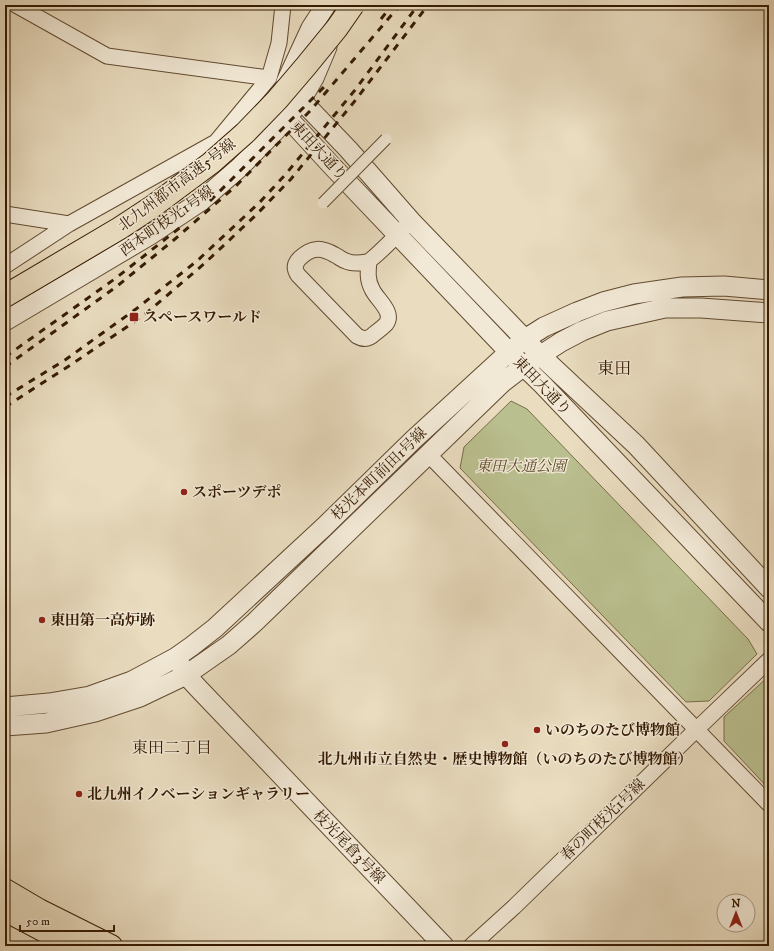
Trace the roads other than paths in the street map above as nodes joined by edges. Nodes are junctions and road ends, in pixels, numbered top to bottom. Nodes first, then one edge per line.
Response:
1 (16, 5) edge
2 (283, 5) edge
3 (326, 5) edge
4 (345, 5) edge
5 (353, 5) edge
6 (274, 86) junction
7 (301, 100) junction
8 (287, 117) junction
9 (386, 139) dead end
10 (323, 203) dead end
11 (5, 214) edge
12 (411, 221) junction
13 (69, 224) junction
14 (398, 235) junction
15 (369, 261) junction
16 (5, 266) edge
17 (769, 290) edge
18 (6, 295) edge
19 (769, 313) edge
20 (5, 321) edge
21 (525, 338) junction
22 (509, 352) junction
23 (541, 356) junction
24 (524, 366) junction
25 (428, 454) junction
26 (769, 588) edge
27 (769, 622) edge
28 (175, 658) junction
29 (769, 660) edge
30 (186, 675) junction
31 (5, 707) edge
32 (5, 726) edge
33 (697, 729) junction
34 (769, 804) edge
35 (5, 891) edge
36 (5, 910) edge
37 (73, 946) edge
38 (111, 946) edge
39 (444, 946) edge
40 (471, 946) edge

1 - 6 street
2 - 6 street
3 - 6 street, 西本町枝光1号線
4 - 7 street, 西本町枝光1号線
5 - 18 highway, 北九州都市高速5号線, bridge
6 - 7 street, 東田大通り
6 - 8 street, 東田大通り
6 - 13 street
6 - 18 street, 西本町枝光1号線
7 - 8 street, 西本町枝光1号線
7 - 12 street, 東田大通り
8 - 14 street, 東田大通り
8 - 20 street, 西本町枝光1号線
9 - 10 street, bridge
11 - 13 street
12 - 14 street
12 - 21 street, 東田大通り
13 - 16 street
14 - 15 street
14 - 22 street, 東田大通り
15 - 15 street
17 - 21 street, 枝光本町前田1号線
19 - 23 street, 枝光本町前田1号線
21 - 22 street, 枝光本町前田1号線
21 - 23 street, 東田大通り
22 - 24 street, 東田大通り
22 - 28 street, 枝光本町前田1号線
23 - 24 street, 枝光本町前田1号線
23 - 26 street, 東田大通り
24 - 25 street, 枝光本町前田1号線
24 - 27 street, 東田大通り
25 - 30 street, 枝光本町前田1号線
25 - 33 street
28 - 30 street, 枝光尾倉3号線
28 - 31 street, 枝光本町前田1号線
29 - 33 street, 春の町枝光1号線
30 - 32 street, 枝光本町前田1号線
30 - 39 street, 枝光尾倉3号線
33 - 34 street
33 - 40 street, 春の町枝光1号線
35 - 38 highway
36 - 37 highway

